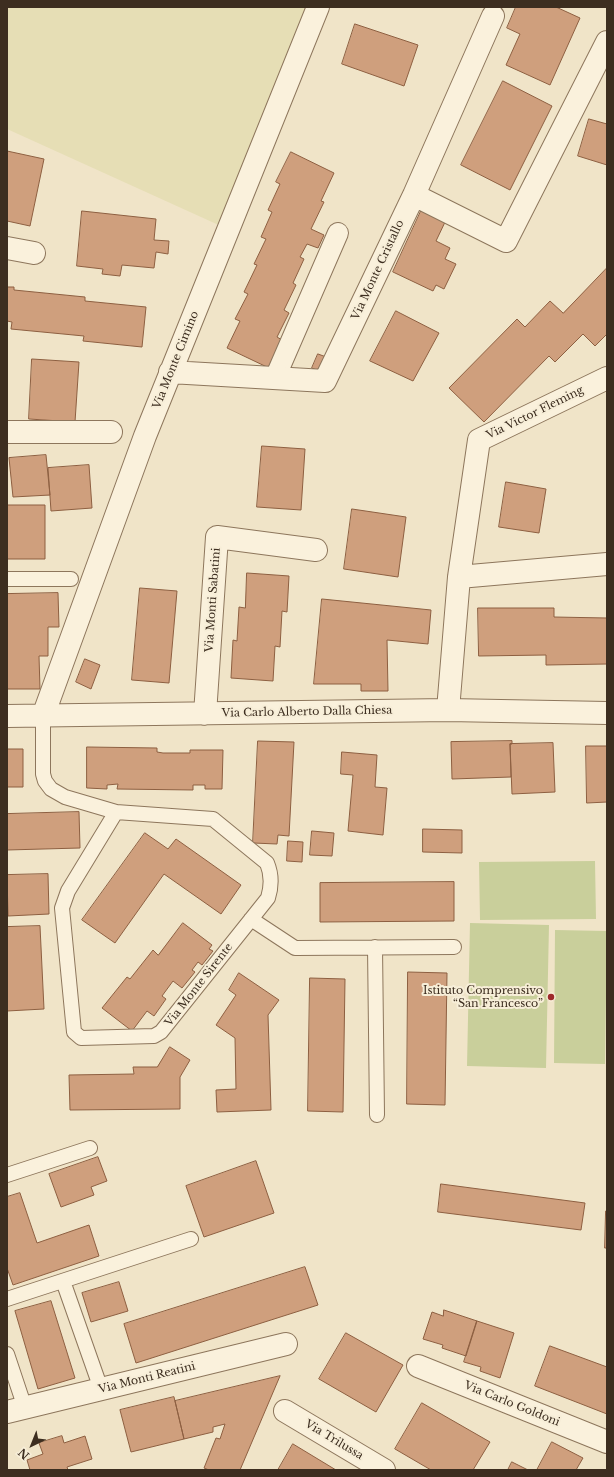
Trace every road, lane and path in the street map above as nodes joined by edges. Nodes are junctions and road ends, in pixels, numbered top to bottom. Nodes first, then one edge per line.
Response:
1 (318, 7) edge
2 (493, 16) dead end
3 (607, 42) edge
4 (414, 194) junction
5 (338, 233) dead end
6 (7, 248) edge
7 (34, 253) dead end
8 (170, 372) junction
9 (275, 378) junction
10 (607, 378) edge
11 (7, 432) edge
12 (111, 432) dead end
13 (316, 550) dead end
14 (607, 564) edge
15 (459, 577) junction
16 (7, 579) edge
17 (71, 579) dead end
18 (448, 710) junction
19 (607, 713) edge
20 (205, 714) junction
21 (7, 716) edge
22 (43, 716) junction
23 (116, 812) junction
24 (251, 919) junction
25 (375, 947) junction
26 (454, 947) dead end
27 (377, 1115) dead end
28 (90, 1148) dead end
29 (7, 1175) edge
30 (191, 1239) dead end
31 (63, 1281) junction
32 (7, 1299) edge
33 (286, 1344) dead end
34 (7, 1354) edge
35 (418, 1366) dead end
36 (101, 1389) junction
37 (16, 1410) edge
38 (285, 1411) dead end
39 (607, 1442) edge
40 (384, 1470) edge

1 - 8 street, Via Monte Cimino
2 - 4 street, Via Monte Cristallo
3 - 4 street
4 - 9 street, Via Monte Cristallo
5 - 9 street
6 - 7 street
8 - 9 street, Via Monte Cristallo
8 - 22 street, Via Monte Cimino
10 - 15 street, Via Victor Fleming
11 - 12 street
13 - 20 street, Via Monti Sabatini
14 - 15 street
15 - 18 street, Via Victor Fleming
16 - 17 lane
18 - 19 street, Via Carlo Alberto Dalla Chiesa
18 - 20 street, Via Carlo Alberto Dalla Chiesa
20 - 22 street, Via Carlo Alberto Dalla Chiesa
21 - 22 street, Via Carlo Alberto Dalla Chiesa
22 - 23 lane, Via Monte Sirente
23 - 24 lane, Via Monte Sirente
23 - 24 lane, Via Monte Sirente
24 - 25 lane
25 - 26 lane
25 - 27 lane
28 - 29 lane
30 - 31 lane
31 - 32 lane
31 - 36 lane
33 - 36 street, Via Monti Reatini
34 - 37 lane
35 - 39 street, Via Carlo Goldoni
36 - 37 street, Via Monti Reatini
38 - 40 street, Via Trilussa

